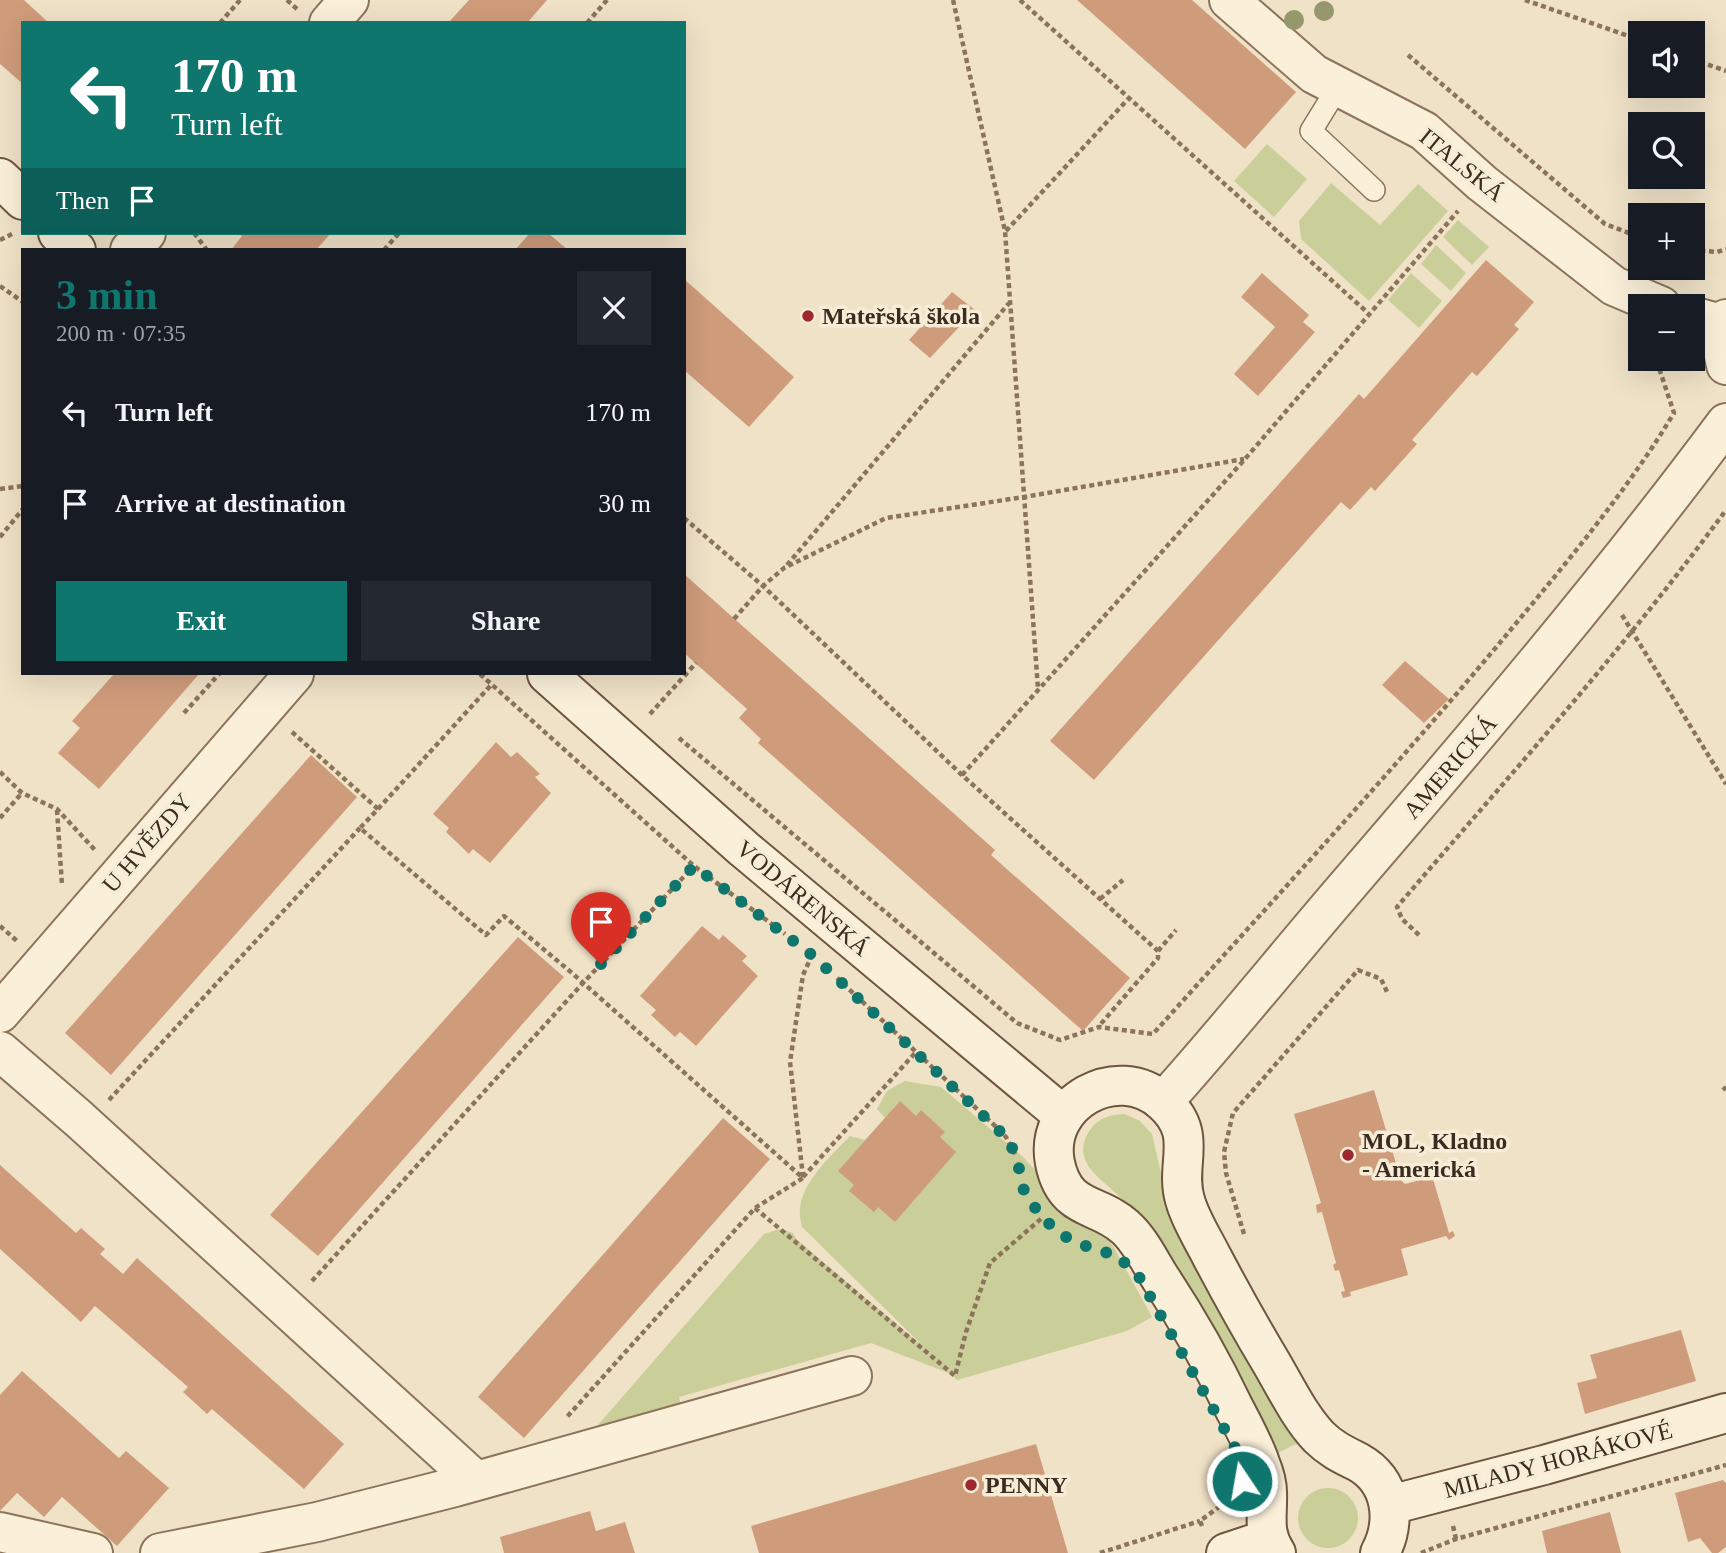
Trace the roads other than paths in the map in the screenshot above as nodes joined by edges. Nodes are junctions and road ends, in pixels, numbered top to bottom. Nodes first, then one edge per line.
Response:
1 (349, 0) edge
2 (1229, 0) edge
3 (331, 21) edge
4 (1338, 87) junction
5 (0, 178) edge
6 (1374, 190) dead end
7 (21, 198) edge
8 (60, 235) edge
9 (144, 235) edge
10 (74, 248) edge
11 (132, 248) edge
12 (1633, 294) edge
13 (1714, 320) edge
14 (1726, 365) edge
15 (1726, 423) edge
16 (293, 675) edge
17 (548, 675) edge
18 (0, 1013) edge
19 (0, 1051) edge
20 (1163, 1102) junction
21 (1064, 1116) junction
22 (852, 1376) dead end
23 (1724, 1419) edge
24 (476, 1481) junction
25 (1390, 1505) junction
26 (0, 1532) edge
27 (1215, 1542) edge
28 (1272, 1546) edge
29 (93, 1553) edge
30 (160, 1553) edge
31 (1380, 1553) edge

1 - 3 street
2 - 4 street, ITALSKÁ
4 - 6 lane
4 - 12 street, ITALSKÁ
5 - 7 street
8 - 10 street
9 - 11 street
13 - 14 street
15 - 20 street, AMERICKÁ
16 - 18 street, U HVĚZDY
17 - 21 street, VODÁRENSKÁ
19 - 24 street
20 - 21 street
20 - 25 street
21 - 28 street
22 - 24 street
23 - 25 street, MILADY HORÁKOVÉ
24 - 30 street
25 - 31 street
26 - 29 street
27 - 28 street

